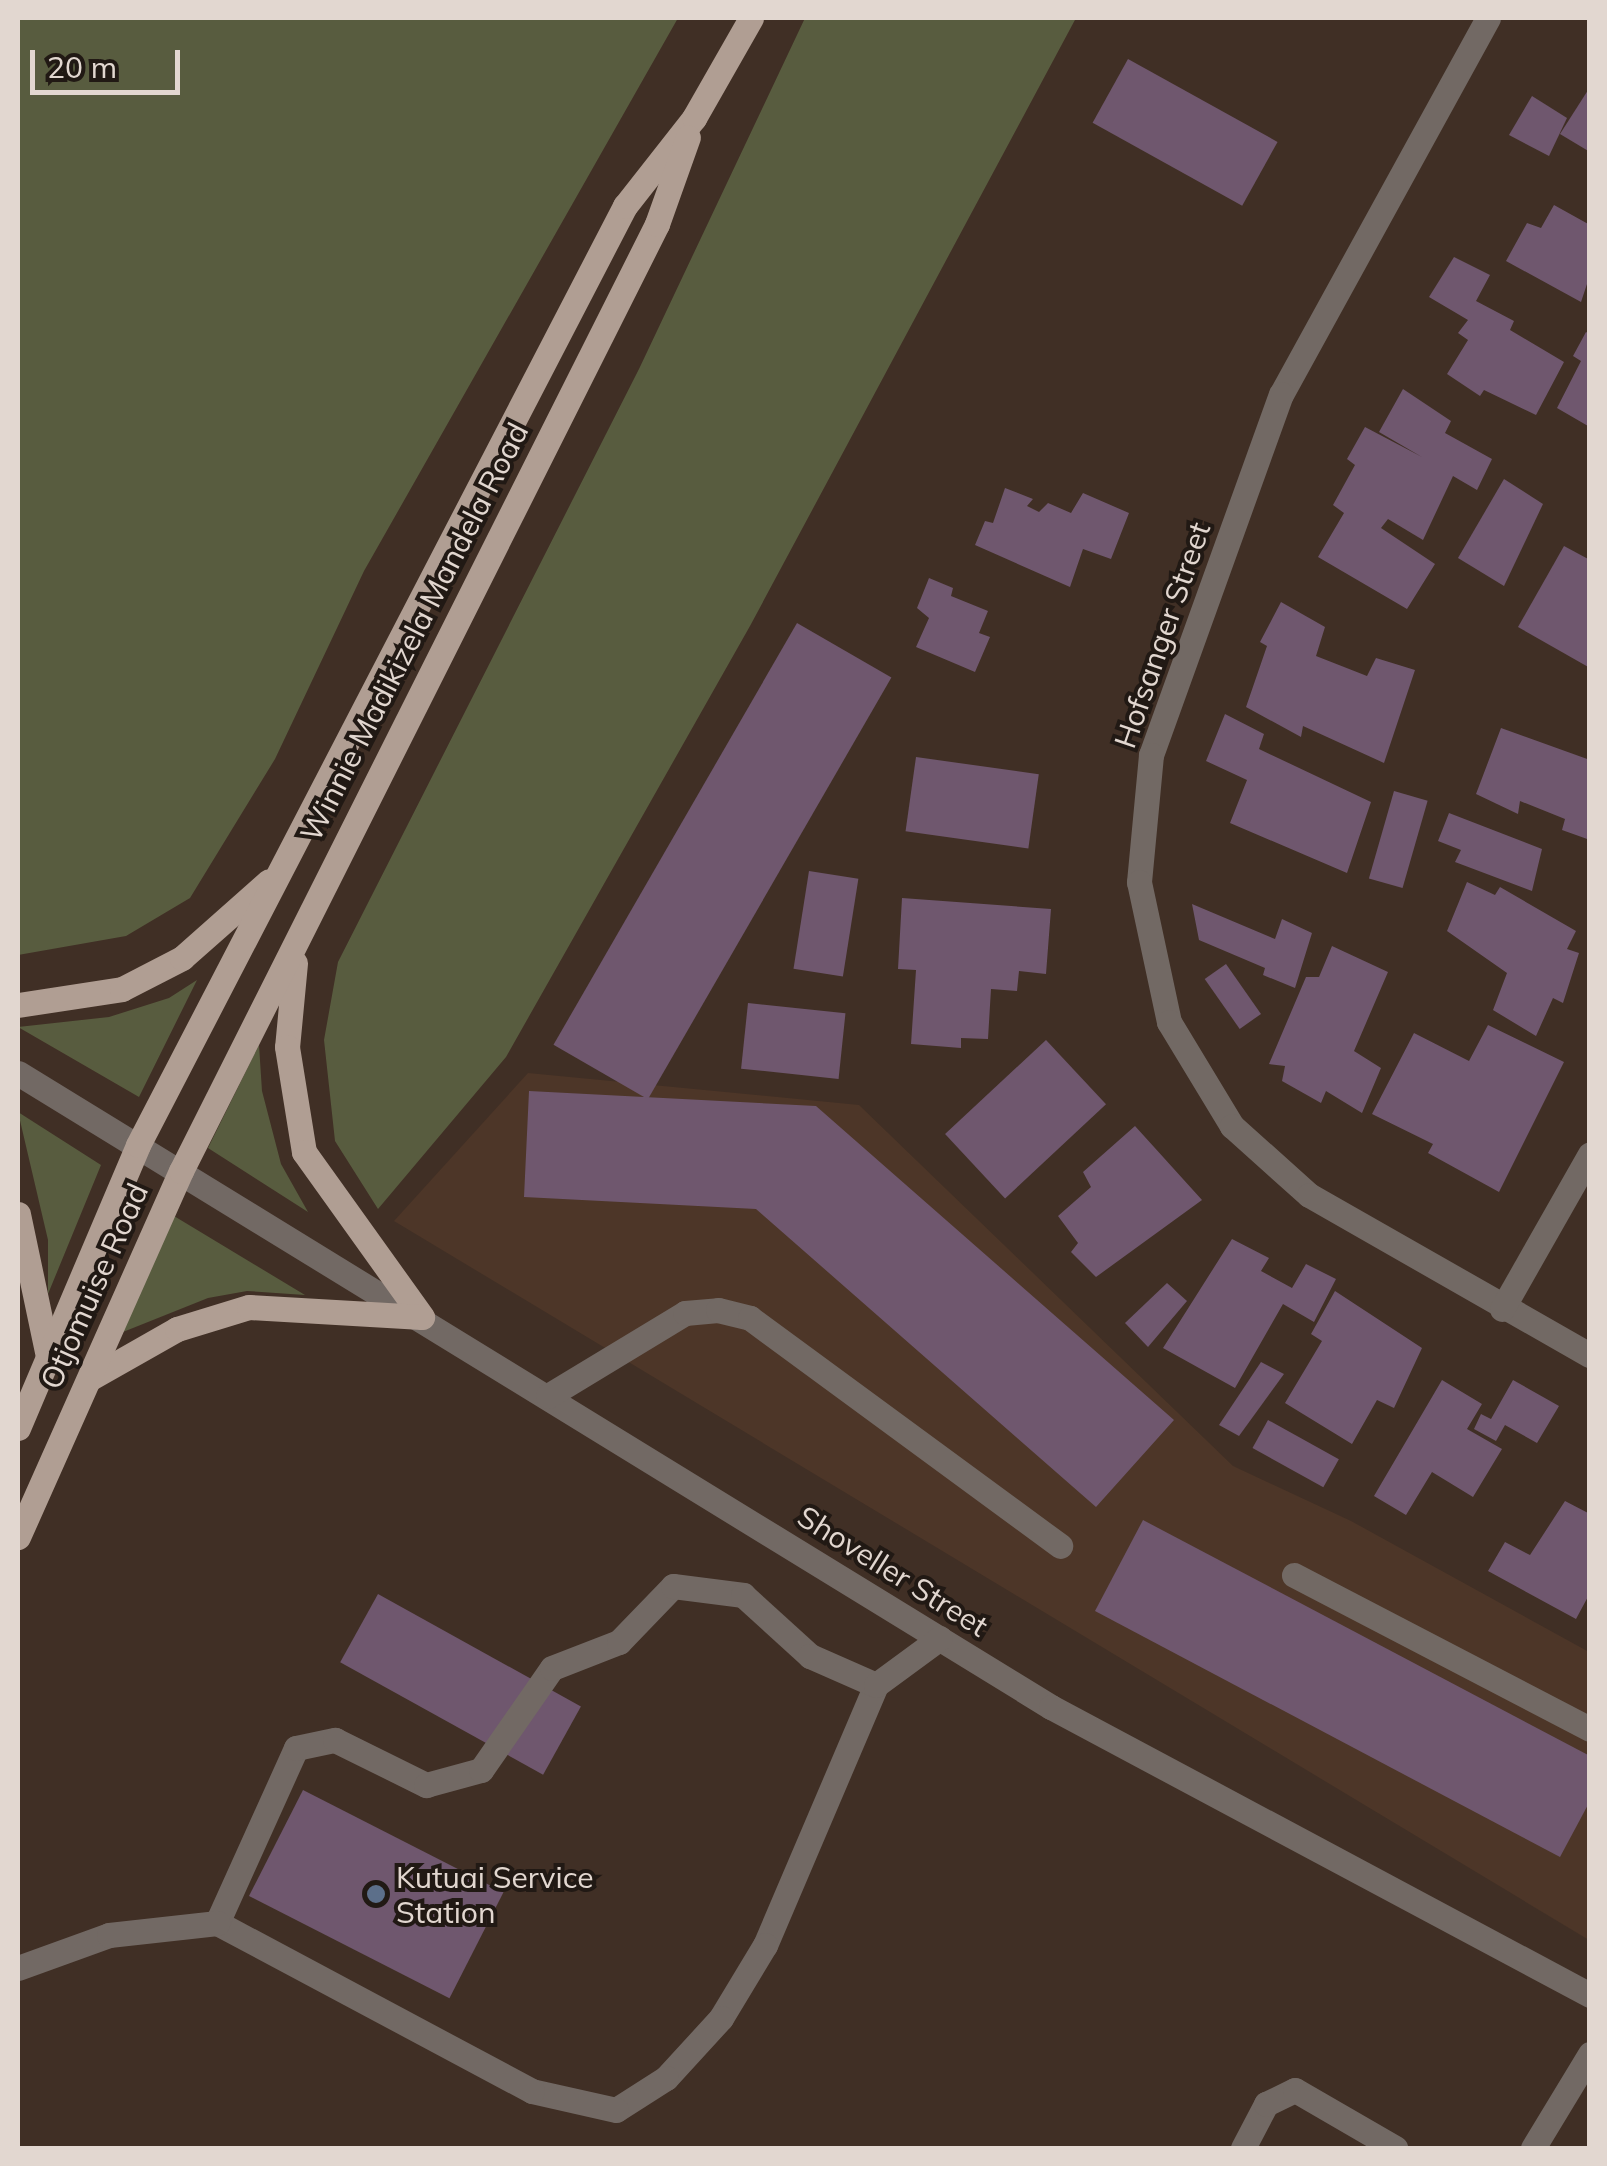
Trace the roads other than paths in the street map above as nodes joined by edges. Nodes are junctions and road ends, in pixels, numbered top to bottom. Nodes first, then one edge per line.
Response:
1 (752, 18) edge
2 (1488, 18) edge
3 (694, 118) junction
4 (282, 870) junction
5 (308, 916) junction
6 (18, 1005) edge
7 (18, 1073) edge
8 (138, 1145) junction
9 (1590, 1154) edge
10 (181, 1171) junction
11 (18, 1214) edge
12 (1502, 1309) junction
13 (422, 1318) junction
14 (1590, 1355) edge
15 (48, 1356) junction
16 (87, 1380) junction
17 (548, 1396) junction
18 (18, 1428) edge
19 (18, 1537) edge
20 (1060, 1546) dead end
21 (1294, 1574) dead end
22 (940, 1638) junction
23 (876, 1685) junction
24 (1590, 1729) edge
25 (217, 1923) junction
26 (18, 1968) edge
27 (1590, 1995) edge
28 (1590, 2054) edge
29 (1244, 2148) edge
30 (1395, 2148) edge
31 (1533, 2148) edge

1 - 3 main road, Winnie Madikizela Mandela Road
2 - 12 street, Hofsanger Street
3 - 4 main road, Winnie Madikizela Mandela Road
3 - 5 main road, Winnie Madikizela Mandela Road
4 - 6 main road
4 - 8 main road, Winnie Madikizela Mandela Road
5 - 10 main road, Winnie Madikizela Mandela Road
5 - 13 main road
7 - 8 street, Shoveller Street
8 - 10 street, Shoveller Street
8 - 15 main road, Otjomuise Road
9 - 12 street
10 - 13 street, Shoveller Street
10 - 16 main road, Otjomuise Road
11 - 15 main road
12 - 14 street, Hofsanger Street
13 - 16 main road
13 - 17 street, Shoveller Street
15 - 18 main road, Otjomuise Road
16 - 19 main road, Otjomuise Road
17 - 20 street
17 - 22 street, Shoveller Street
21 - 24 street
22 - 23 street
22 - 27 street, Shoveller Street
23 - 25 street
23 - 25 street
25 - 26 street
28 - 31 street
29 - 30 street

